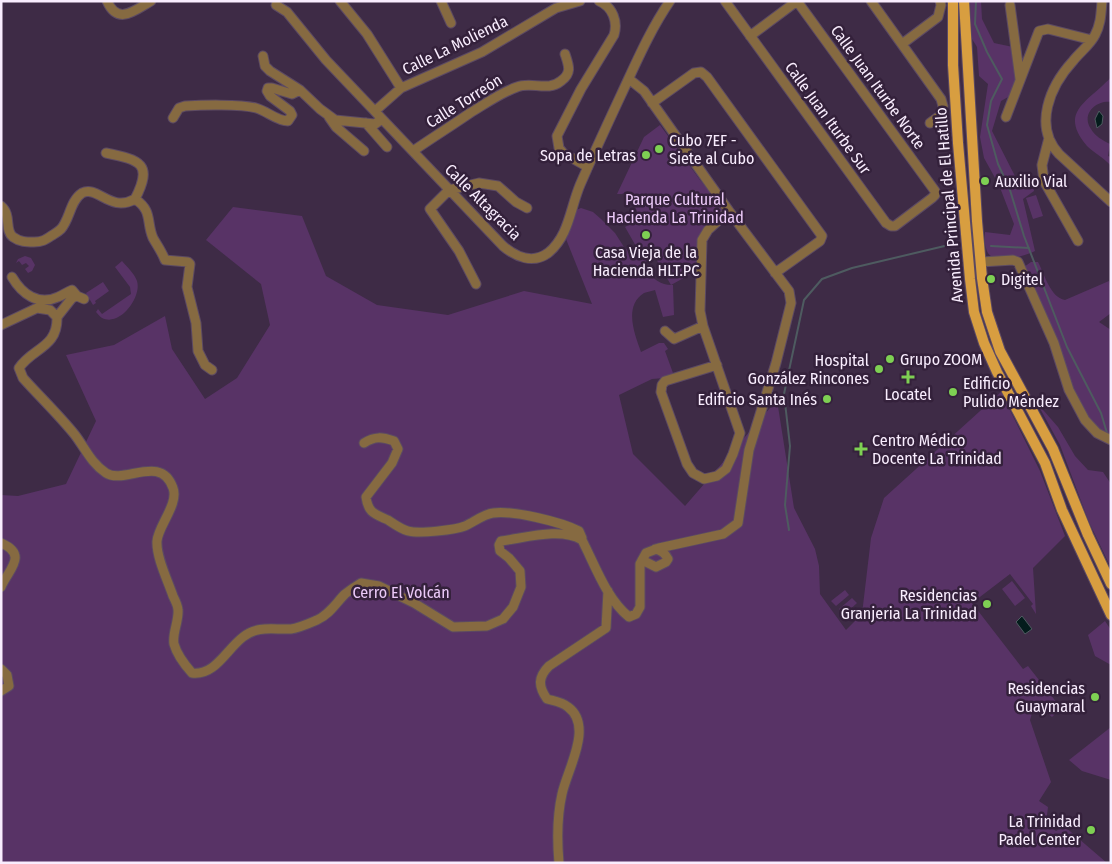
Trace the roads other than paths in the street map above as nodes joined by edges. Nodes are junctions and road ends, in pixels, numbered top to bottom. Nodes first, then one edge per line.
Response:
1 (107, 1) edge
2 (151, 1) edge
3 (340, 1) edge
4 (441, 1) edge
5 (580, 1) edge
6 (600, 1) edge
7 (670, 1) edge
8 (726, 1) edge
9 (797, 1) edge
10 (871, 1) edge
11 (940, 1) edge
12 (953, 1) edge
13 (964, 1) edge
14 (1102, 1) edge
15 (276, 5) dead end
16 (1010, 5) dead end
17 (451, 23) dead end
18 (750, 36) junction
19 (1092, 40) junction
20 (902, 44) junction
21 (566, 54) dead end
22 (263, 56) dead end
23 (629, 79) junction
24 (1020, 81) junction
25 (401, 88) junction
26 (300, 90) junction
27 (652, 104) junction
28 (375, 111) junction
29 (329, 117) junction
30 (1006, 117) dead end
31 (173, 118) dead end
32 (382, 119) junction
33 (930, 123) dead end
34 (366, 124) junction
35 (1049, 138) junction
36 (387, 147) dead end
37 (364, 151) dead end
38 (413, 152) junction
39 (106, 153) dead end
40 (588, 167) junction
41 (449, 190) junction
42 (135, 199) junction
43 (1111, 202) edge
44 (1, 206) edge
45 (527, 208) dead end
46 (916, 210) joint
47 (729, 211) junction
48 (1078, 241) dead end
49 (981, 263) junction
50 (776, 273) junction
51 (12, 277) dead end
52 (476, 284) dead end
53 (56, 316) junction
54 (1, 325) edge
55 (703, 326) junction
56 (665, 330) dead end
57 (717, 365) junction
58 (212, 370) dead end
59 (1111, 440) edge
60 (364, 443) dead end
61 (582, 540) junction
62 (1, 543) edge
63 (656, 549) junction
64 (642, 560) junction
65 (1111, 584) edge
66 (1, 587) edge
67 (608, 591) junction
68 (1111, 616) edge
69 (1, 669) edge
70 (1, 691) edge
71 (559, 863) edge

1 - 2 street
3 - 25 street
4 - 17 street
5 - 25 street, Calle La Molienda
6 - 40 street
7 - 23 street, Calle Altagracia
8 - 18 street, Calle Juan Iturbe Sur
9 - 18 street
9 - 46 street, Calle Juan Iturbe Norte
10 - 20 street
11 - 20 street
12 - 68 main road, Avenida Principal de El Hatillo
13 - 49 main road, Avenida Principal de El Hatillo
14 - 19 street
15 - 28 street, Calle Altagracia
16 - 24 street
18 - 46 street, Calle Juan Iturbe Sur
19 - 24 street
19 - 35 street
20 - 33 street
21 - 38 street, Calle Torreón
22 - 26 street
23 - 27 street
23 - 40 street, Calle Altagracia
24 - 30 street
25 - 28 street, Calle La Molienda
26 - 29 street
26 - 31 street
27 - 47 street
27 - 50 street
28 - 32 street, Calle Altagracia
29 - 34 street
29 - 37 street
32 - 34 street
32 - 38 street, Calle Altagracia
34 - 36 street
35 - 43 street
35 - 48 street
38 - 41 street, Calle Altagracia
39 - 42 street
40 - 41 street, Calle Altagracia
41 - 45 street
41 - 52 street
42 - 44 street
42 - 58 street
47 - 50 street
47 - 55 street
49 - 59 street
49 - 65 main road, Avenida Principal de El Hatillo
50 - 63 street
51 - 53 street
53 - 54 street
53 - 61 street
55 - 56 street
55 - 57 street
57 - 57 street
60 - 61 street
61 - 67 street
62 - 66 street
63 - 64 street
63 - 64 street
64 - 67 street
67 - 71 street
69 - 70 street

